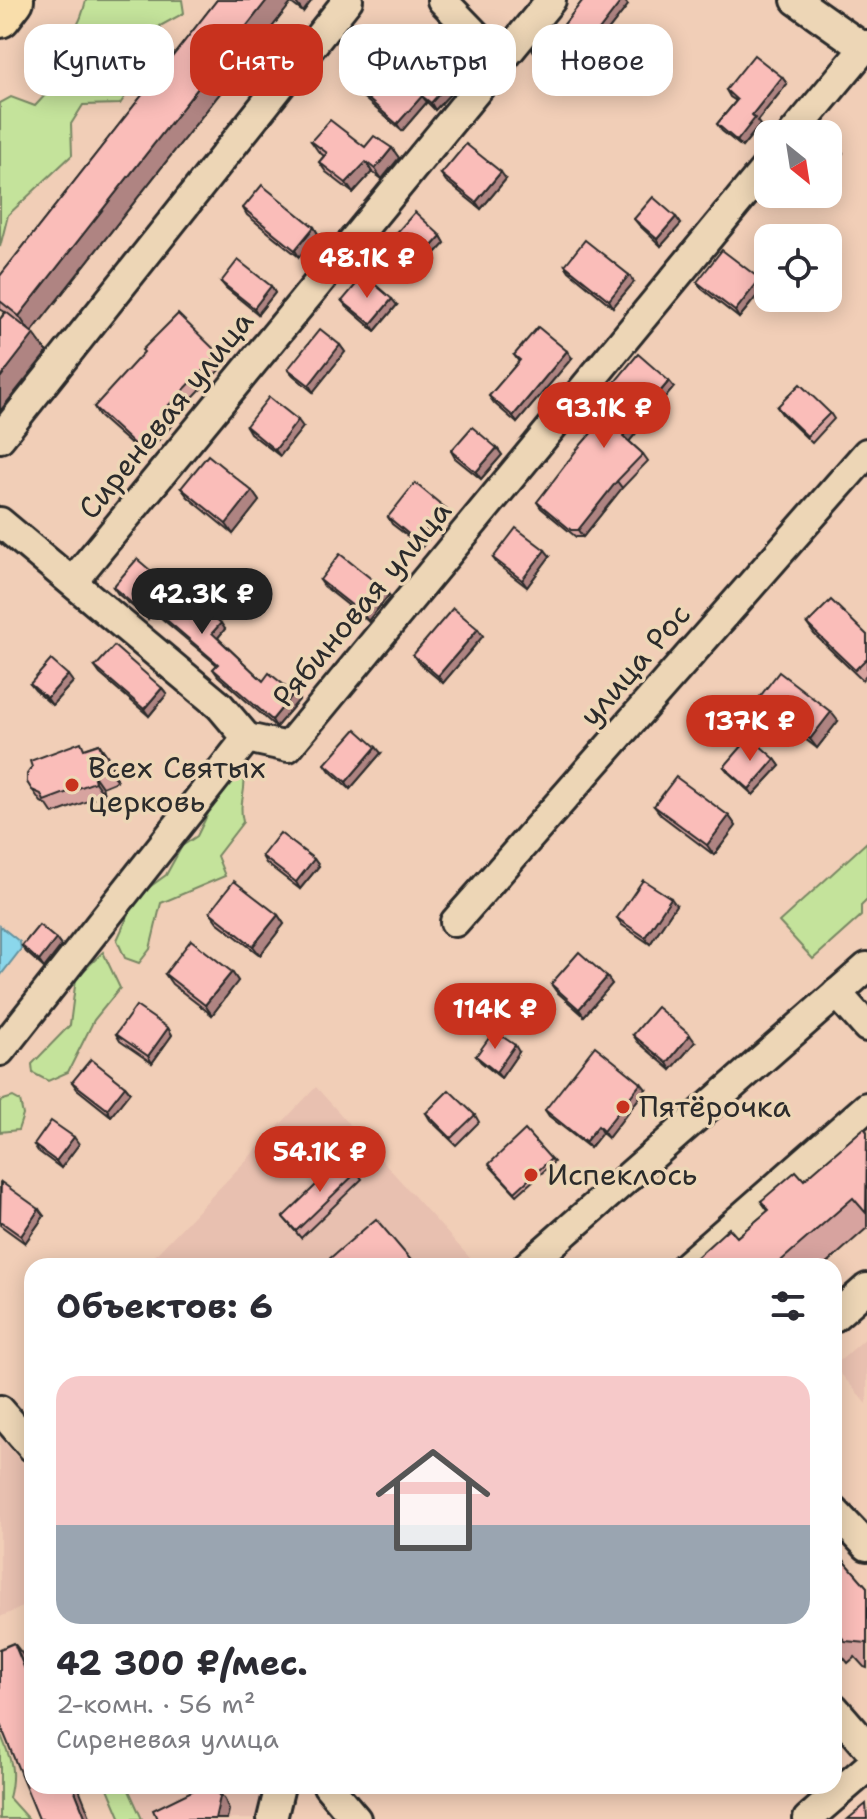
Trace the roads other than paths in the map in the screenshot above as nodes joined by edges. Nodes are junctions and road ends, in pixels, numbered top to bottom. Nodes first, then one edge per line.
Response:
1 (13, 0) edge
2 (348, 0) edge
3 (442, 0) edge
4 (551, 0) edge
5 (796, 0) edge
6 (0, 17) edge
7 (465, 24) edge
8 (516, 43) edge
9 (866, 48) edge
10 (472, 96) edge
11 (805, 120) edge
12 (754, 182) edge
13 (0, 438) edge
14 (867, 453) edge
15 (0, 522) edge
16 (73, 581) junction
17 (247, 738) junction
18 (455, 922) dead end
19 (867, 967) edge
20 (837, 993) junction
21 (867, 1027) edge
22 (0, 1051) edge
23 (867, 1107) edge
24 (536, 1258) edge
25 (695, 1258) edge
26 (867, 1288) edge
27 (842, 1310) edge
28 (0, 1410) edge
29 (24, 1438) edge
30 (842, 1519) edge
31 (867, 1546) edge
32 (842, 1717) edge
33 (867, 1746) edge
34 (867, 1768) edge
35 (842, 1790) edge
36 (278, 1794) edge
37 (335, 1794) edge
38 (837, 1794) edge
39 (272, 1819) edge
40 (356, 1819) edge
41 (808, 1819) edge

1 - 6 highway
2 - 13 street
3 - 7 street
4 - 8 street, Сиреневая улица
5 - 9 street
9 - 11 street
10 - 16 street, Сиреневая улица
12 - 17 street, Рябиновая улица
14 - 18 street, улица Рос
15 - 16 street
16 - 17 street
17 - 22 street
19 - 20 street
20 - 21 street
20 - 24 street
23 - 25 street
26 - 27 street
28 - 29 street
30 - 31 street
32 - 33 street
34 - 35 street
36 - 39 street
37 - 40 street
38 - 41 street

